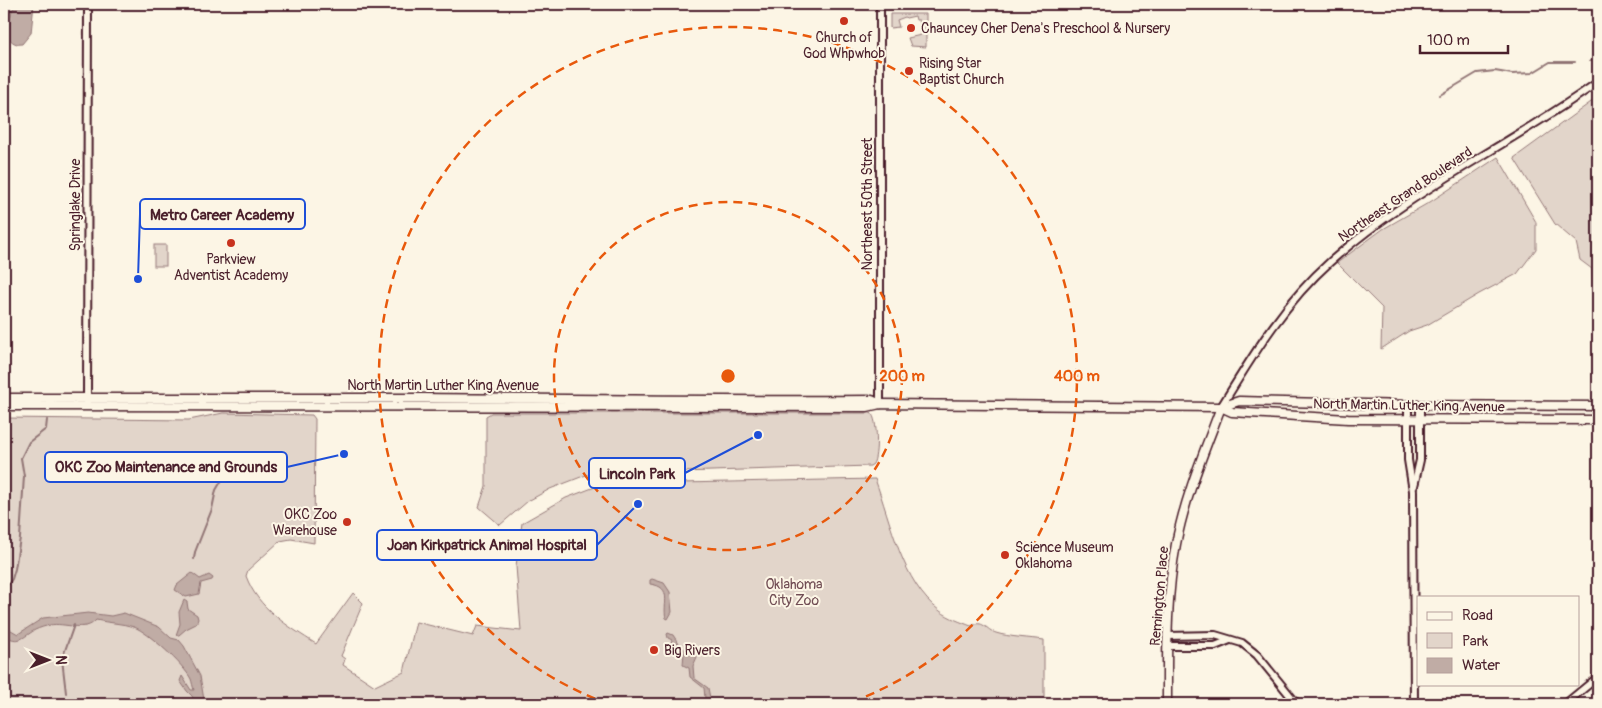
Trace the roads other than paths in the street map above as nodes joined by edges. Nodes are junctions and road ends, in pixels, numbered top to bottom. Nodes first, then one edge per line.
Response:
1 (88, 4) edge
2 (880, 4) edge
3 (1598, 82) edge
4 (4, 398) edge
5 (87, 402) junction
6 (880, 404) junction
7 (1408, 405) junction
8 (1420, 405) junction
9 (4, 406) edge
10 (1598, 406) edge
11 (1221, 407) junction
12 (1408, 419) junction
13 (1420, 419) junction
14 (1598, 420) edge
15 (1413, 492) junction
16 (1167, 636) junction
17 (1230, 640) junction
18 (1167, 646) junction
19 (1598, 677) edge
20 (1167, 704) edge
21 (1296, 704) edge
22 (1414, 704) edge
23 (1565, 704) edge

1 - 5 street, Springlake Drive
2 - 6 street, Northeast 50th Street
3 - 11 street, Northeast Grand Boulevard
4 - 5 main road, North Martin Luther King Avenue
5 - 6 main road, North Martin Luther King Avenue
5 - 9 main road, North Martin Luther King Avenue
6 - 11 main road, North Martin Luther King Avenue
7 - 8 main road, North Martin Luther King Avenue
7 - 11 main road, North Martin Luther King Avenue
7 - 12 street
8 - 10 main road, North Martin Luther King Avenue
8 - 13 street
11 - 12 main road, North Martin Luther King Avenue
11 - 16 main road, Remington Place
12 - 13 main road, North Martin Luther King Avenue
12 - 15 street
13 - 14 main road, North Martin Luther King Avenue
13 - 15 street
15 - 22 street
16 - 17 street
16 - 18 main road, Remington Place
17 - 18 street
17 - 21 street
18 - 20 main road, Remington Place
19 - 23 street

